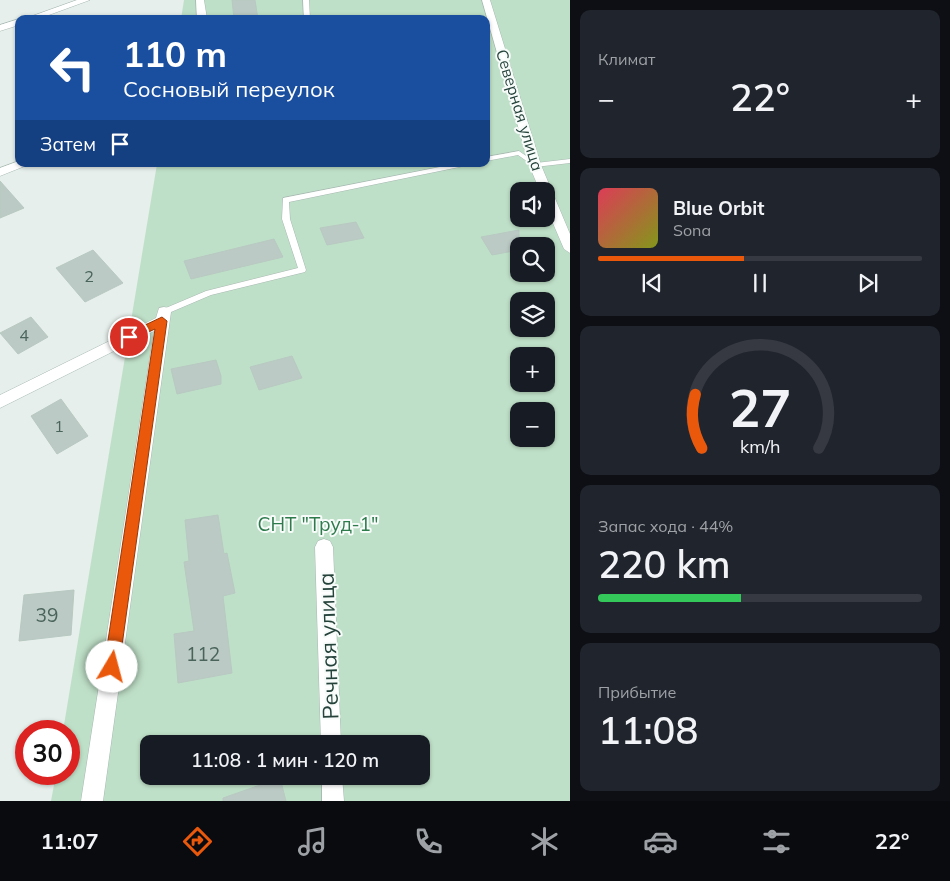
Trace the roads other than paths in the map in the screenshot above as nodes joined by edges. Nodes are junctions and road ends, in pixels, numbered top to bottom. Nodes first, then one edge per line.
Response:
1 (86, 0) edge
2 (200, 0) edge
3 (306, 0) edge
4 (486, 0) edge
5 (40, 15) edge
6 (202, 15) edge
7 (307, 15) edge
8 (15, 23) edge
9 (0, 28) edge
10 (490, 158) edge
11 (570, 161) edge
12 (15, 166) edge
13 (535, 166) junction
14 (449, 167) edge
15 (0, 172) edge
16 (542, 182) edge
17 (555, 213) edge
18 (570, 249) edge
19 (163, 316) junction
20 (0, 402) edge
21 (324, 547) dead end
22 (331, 735) edge
23 (332, 785) edge
24 (92, 801) edge
25 (333, 801) edge

1 - 5 street
2 - 6 street
3 - 7 lane
4 - 13 street, Северная улица
8 - 9 street
10 - 13 lane
11 - 13 lane
12 - 15 street
13 - 16 street, Северная улица
14 - 19 lane
17 - 18 street, Северная улица
19 - 20 street
19 - 24 street
21 - 22 street, Речная улица
23 - 25 street

